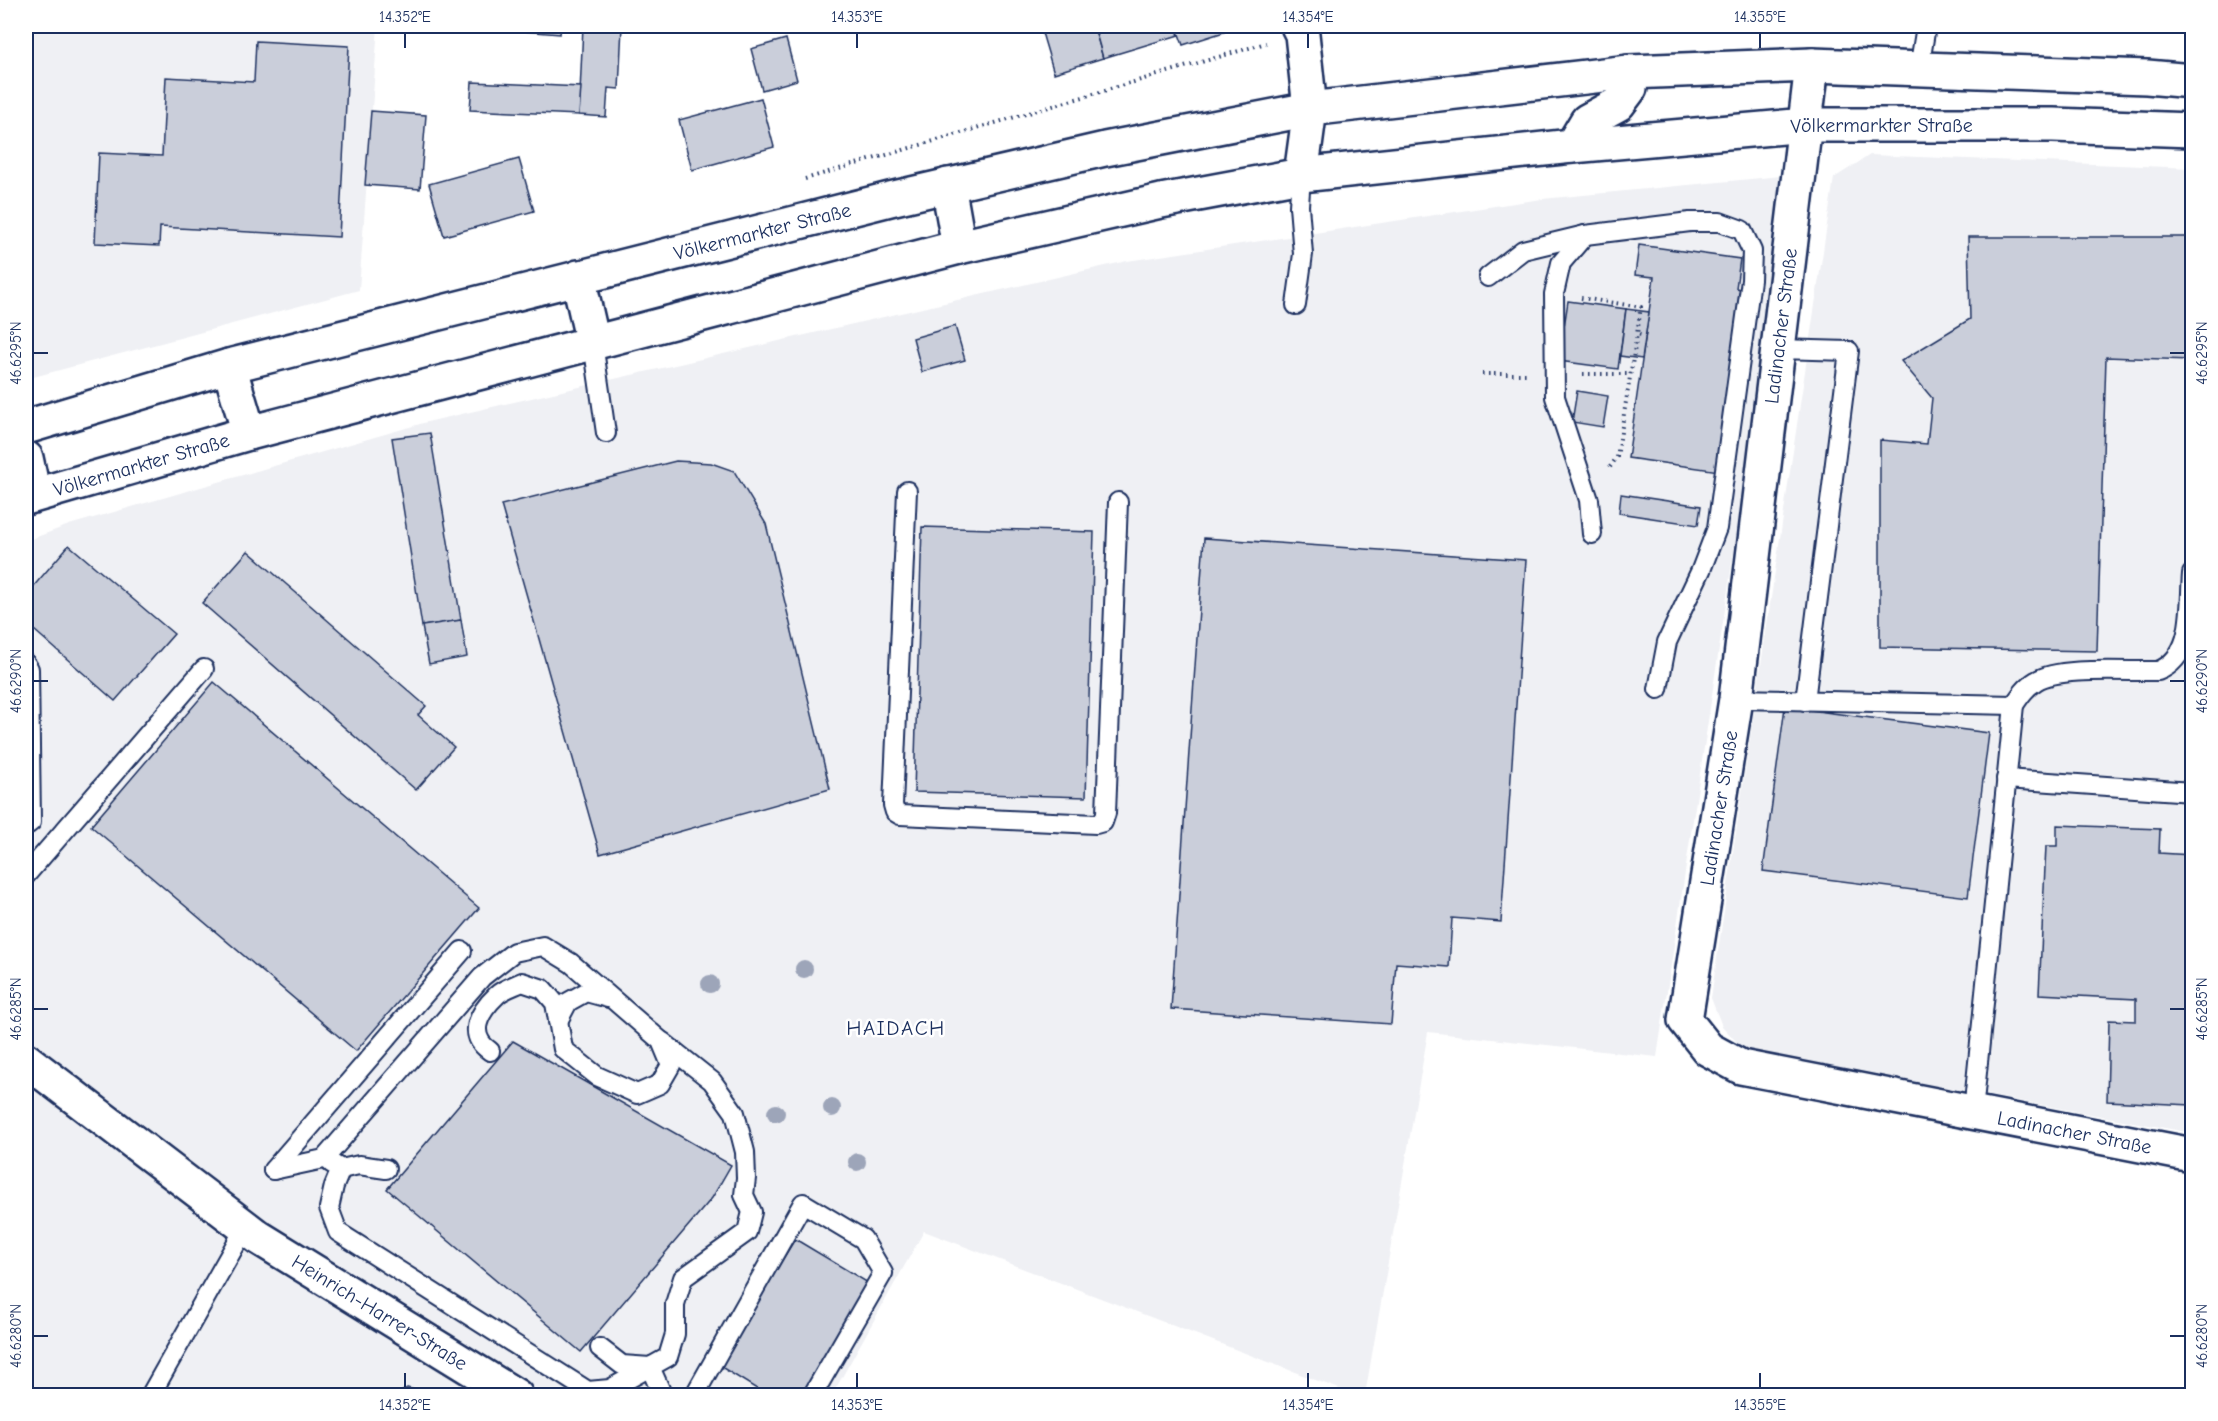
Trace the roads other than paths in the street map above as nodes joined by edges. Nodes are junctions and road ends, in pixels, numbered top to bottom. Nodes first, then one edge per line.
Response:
1 (1298, 26) edge
2 (1926, 26) edge
3 (1812, 65) junction
4 (1919, 69) junction
5 (1629, 72) junction
6 (2193, 81) edge
7 (1310, 110) junction
8 (1806, 124) junction
9 (2193, 130) edge
10 (1572, 146) junction
11 (1301, 175) junction
12 (948, 186) junction
13 (1585, 235) junction
14 (959, 247) junction
15 (578, 277) junction
16 (1488, 277) dead end
17 (1296, 305) dead end
18 (593, 343) junction
19 (1778, 349) junction
20 (229, 366) junction
21 (26, 427) edge
22 (249, 433) junction
23 (606, 433) dead end
24 (26, 459) edge
25 (906, 491) dead end
26 (30, 496) edge
27 (1118, 502) dead end
28 (1592, 534) dead end
29 (2193, 574) edge
30 (26, 664) edge
31 (204, 669) dead end
32 (1658, 689) dead end
33 (1736, 699) junction
34 (1805, 701) junction
35 (2014, 705) junction
36 (2006, 779) junction
37 (2193, 792) edge
38 (26, 826) edge
39 (26, 875) edge
40 (462, 951) dead end
41 (614, 1000) junction
42 (558, 1021) junction
43 (661, 1041) junction
44 (490, 1051) dead end
45 (26, 1060) edge
46 (1973, 1112) junction
47 (2193, 1155) edge
48 (324, 1159) junction
49 (341, 1169) junction
50 (386, 1169) dead end
51 (245, 1228) junction
52 (600, 1347) dead end
53 (650, 1367) junction
54 (150, 1395) edge
55 (516, 1395) edge
56 (663, 1395) edge
57 (694, 1395) edge
58 (812, 1395) edge

1 - 7 main road
2 - 4 lane
3 - 4 main road, Völkermarkter Straße
3 - 5 main road, Völkermarkter Straße
3 - 8 main road, Ladinacher Straße
4 - 6 main road, Völkermarkter Straße
5 - 7 main road, Völkermarkter Straße
5 - 10 main road
7 - 11 main road
7 - 12 main road, Völkermarkter Straße
8 - 9 main road, Völkermarkter Straße
8 - 10 main road, Völkermarkter Straße
8 - 19 main road, Ladinacher Straße
10 - 11 main road, Völkermarkter Straße
11 - 14 main road, Völkermarkter Straße
11 - 17 lane
12 - 14 main road
12 - 15 main road, Völkermarkter Straße
13 - 16 lane
13 - 28 lane
13 - 32 lane
14 - 18 main road, Völkermarkter Straße
15 - 18 main road
15 - 20 main road, Völkermarkter Straße
18 - 22 main road, Völkermarkter Straße
18 - 23 lane
19 - 33 main road, Ladinacher Straße
19 - 34 lane
20 - 21 main road, Völkermarkter Straße
20 - 22 main road, Völkermarkter Straße
22 - 26 main road, Völkermarkter Straße
24 - 26 main road, Völkermarkter Straße
25 - 27 lane
29 - 35 lane
30 - 38 lane
31 - 39 lane
33 - 34 lane
33 - 46 main road, Ladinacher Straße
34 - 35 lane
35 - 36 lane
36 - 37 lane
36 - 46 lane
40 - 48 lane
41 - 42 lane
41 - 43 lane
41 - 48 lane
42 - 43 lane
42 - 44 lane
43 - 53 lane
45 - 51 main road, Heinrich-Harrer-Straße
46 - 47 main road, Ladinacher Straße
48 - 49 lane
49 - 50 lane
49 - 53 lane
51 - 54 lane
51 - 55 main road, Heinrich-Harrer-Straße
52 - 53 lane
53 - 56 lane
57 - 58 lane

